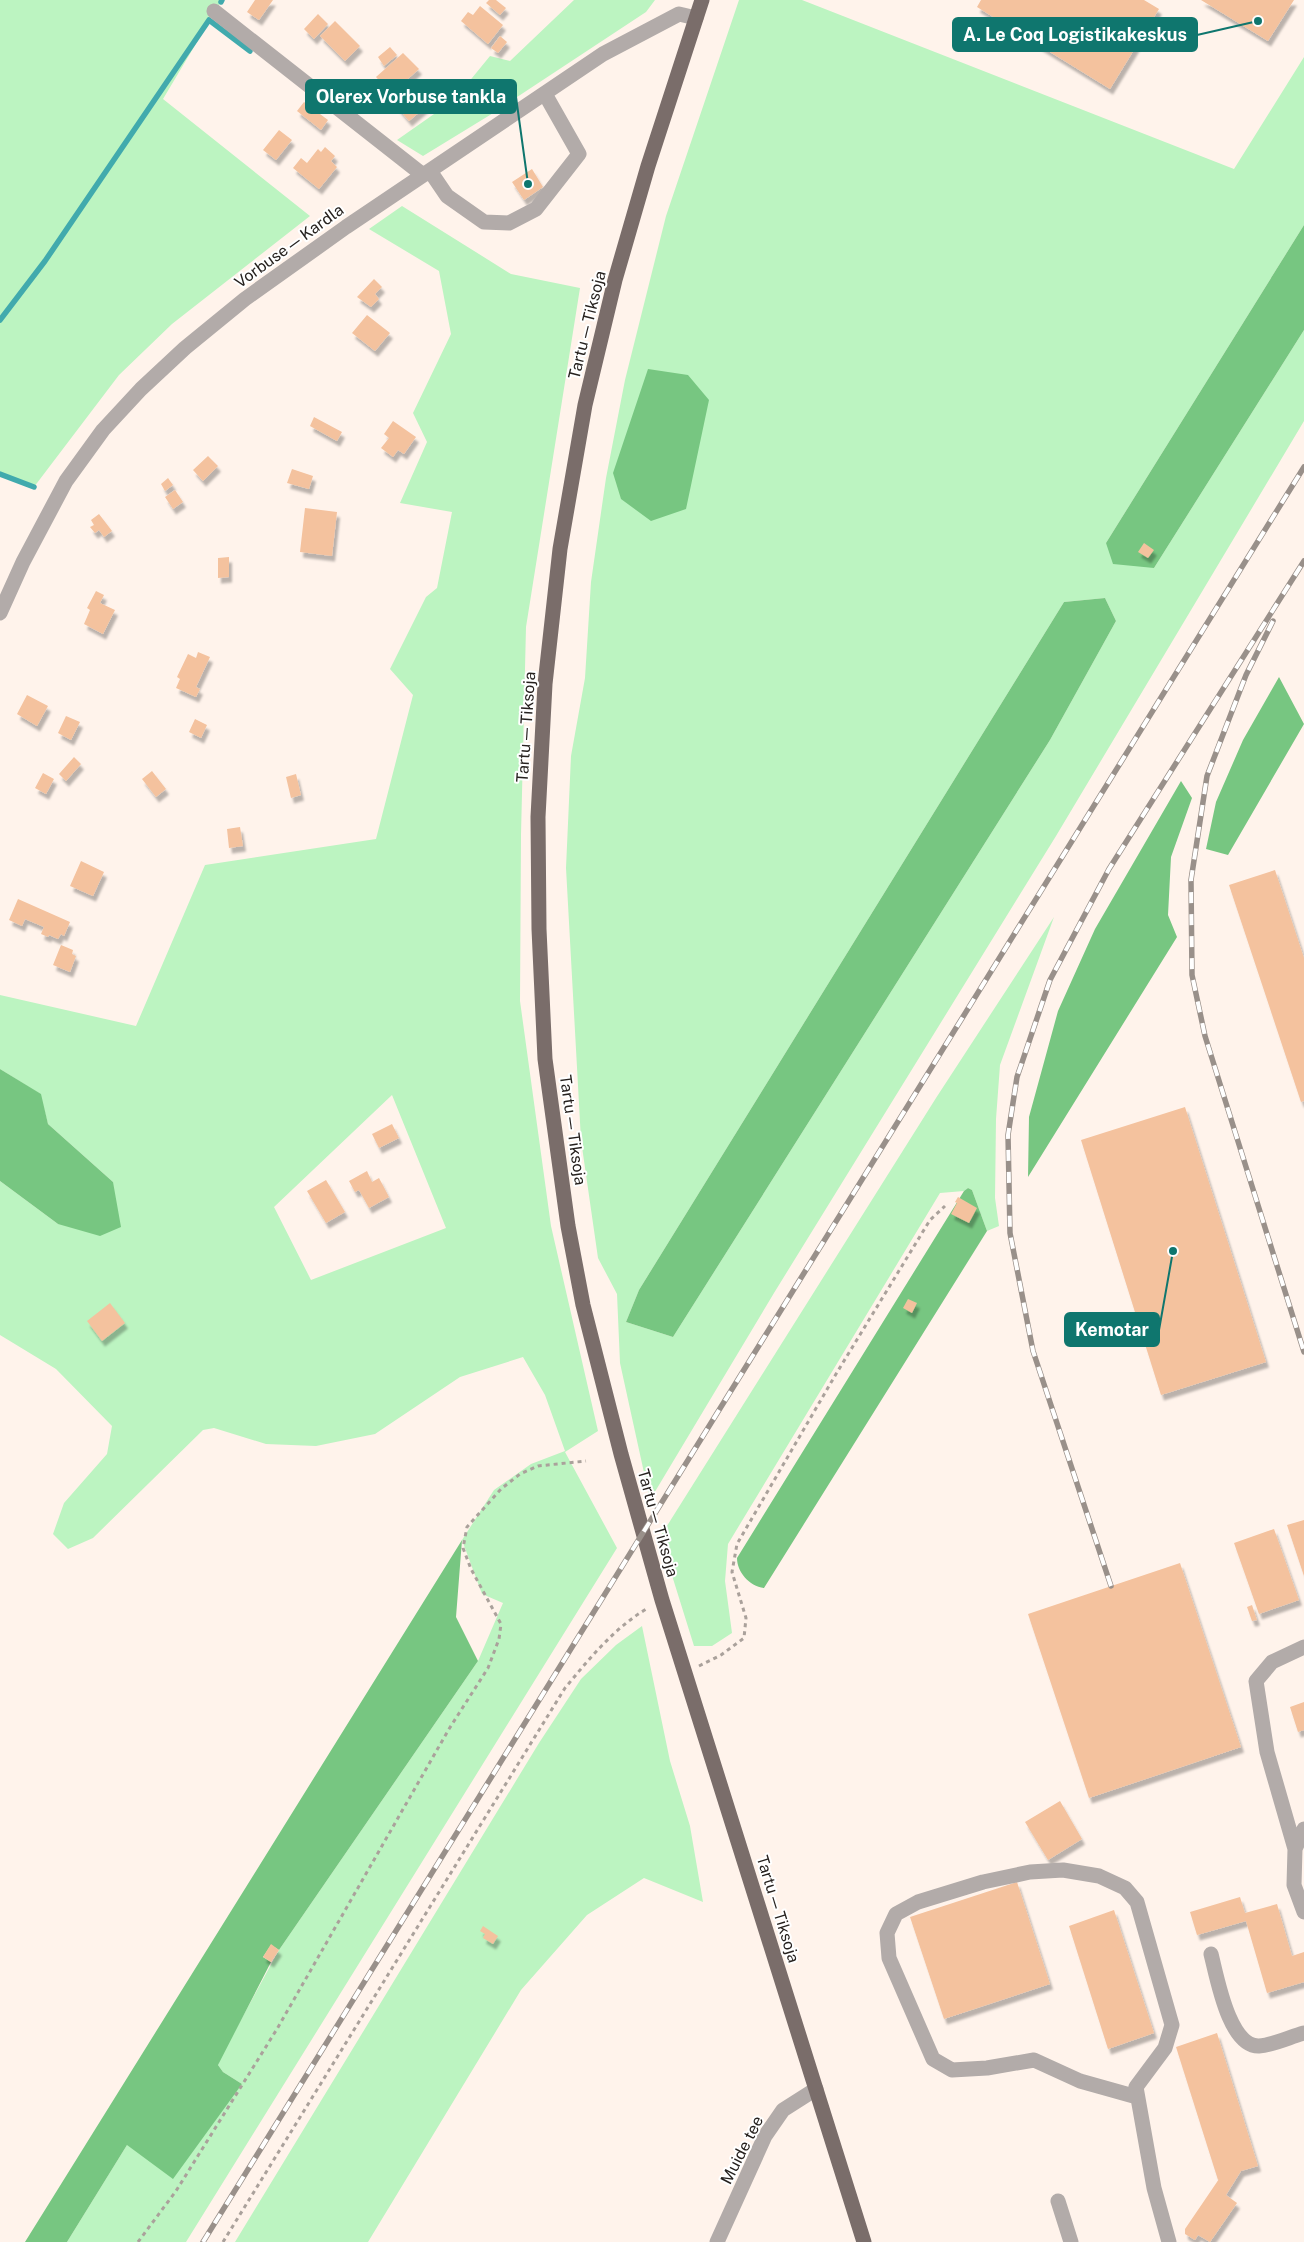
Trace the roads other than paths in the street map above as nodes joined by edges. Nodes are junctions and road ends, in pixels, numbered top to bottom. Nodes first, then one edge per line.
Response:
1 (702, 0) edge
2 (214, 12) dead end
3 (696, 18) junction
4 (545, 94) junction
5 (427, 173) junction
6 (0, 612) edge
7 (1304, 1647) edge
8 (1304, 1829) edge
9 (1295, 1849) junction
10 (1304, 1912) edge
11 (1210, 1954) dead end
12 (1304, 2033) edge
13 (816, 2089) junction
14 (1137, 2097) junction
15 (1058, 2201) dead end
16 (718, 2242) edge
17 (864, 2242) edge
18 (1071, 2242) edge
19 (1169, 2242) edge

1 - 3 main road, Tartu — Tiksoja
2 - 5 street
3 - 4 street, Vorbuse — Kardla
3 - 13 main road, Tartu — Tiksoja
4 - 5 street, Vorbuse — Kardla
4 - 5 street
5 - 6 street, Vorbuse — Kardla
7 - 9 street
8 - 9 street
9 - 10 street
11 - 12 street
13 - 16 street, Muide tee
13 - 17 main road, Tartu — Tiksoja
14 - 14 street
14 - 19 street
15 - 18 street

